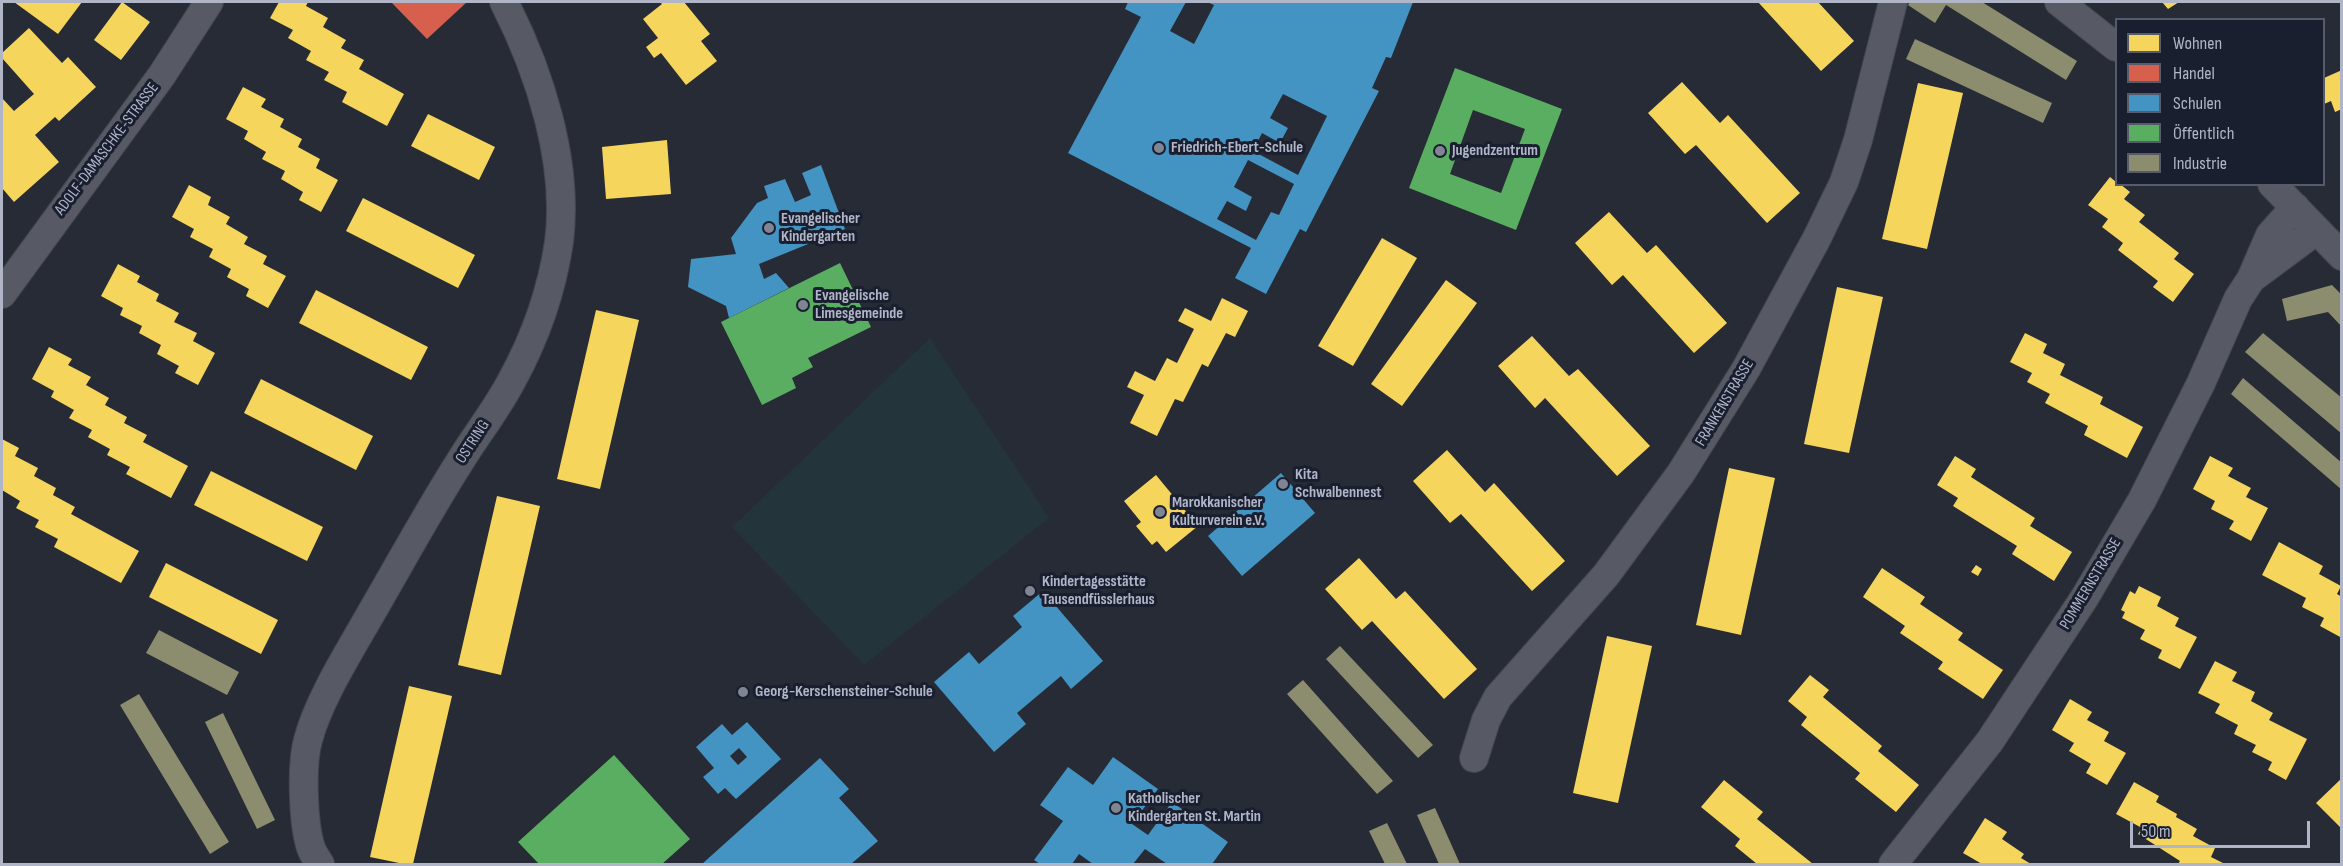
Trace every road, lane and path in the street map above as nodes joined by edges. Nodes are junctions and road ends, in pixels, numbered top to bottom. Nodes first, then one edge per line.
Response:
1 (209, 2) edge
2 (504, 2) edge
3 (1893, 2) edge
4 (2059, 2) edge
5 (2115, 46) edge
6 (2274, 186) edge
7 (2295, 207) junction
8 (2317, 230) junction
9 (2342, 256) edge
10 (2251, 279) junction
11 (2, 294) edge
12 (1474, 758) dead end
13 (320, 864) edge
14 (1893, 864) edge

1 - 11 street, ADOLF-DAMASCHKE-STRASSE
2 - 13 street, OSTRING
3 - 12 street, FRANKENSTRASSE
4 - 5 street
6 - 7 street
7 - 8 street
7 - 10 street, POMMERNSTRASSE
8 - 9 street
8 - 10 street, POMMERNSTRASSE
10 - 14 street, POMMERNSTRASSE

